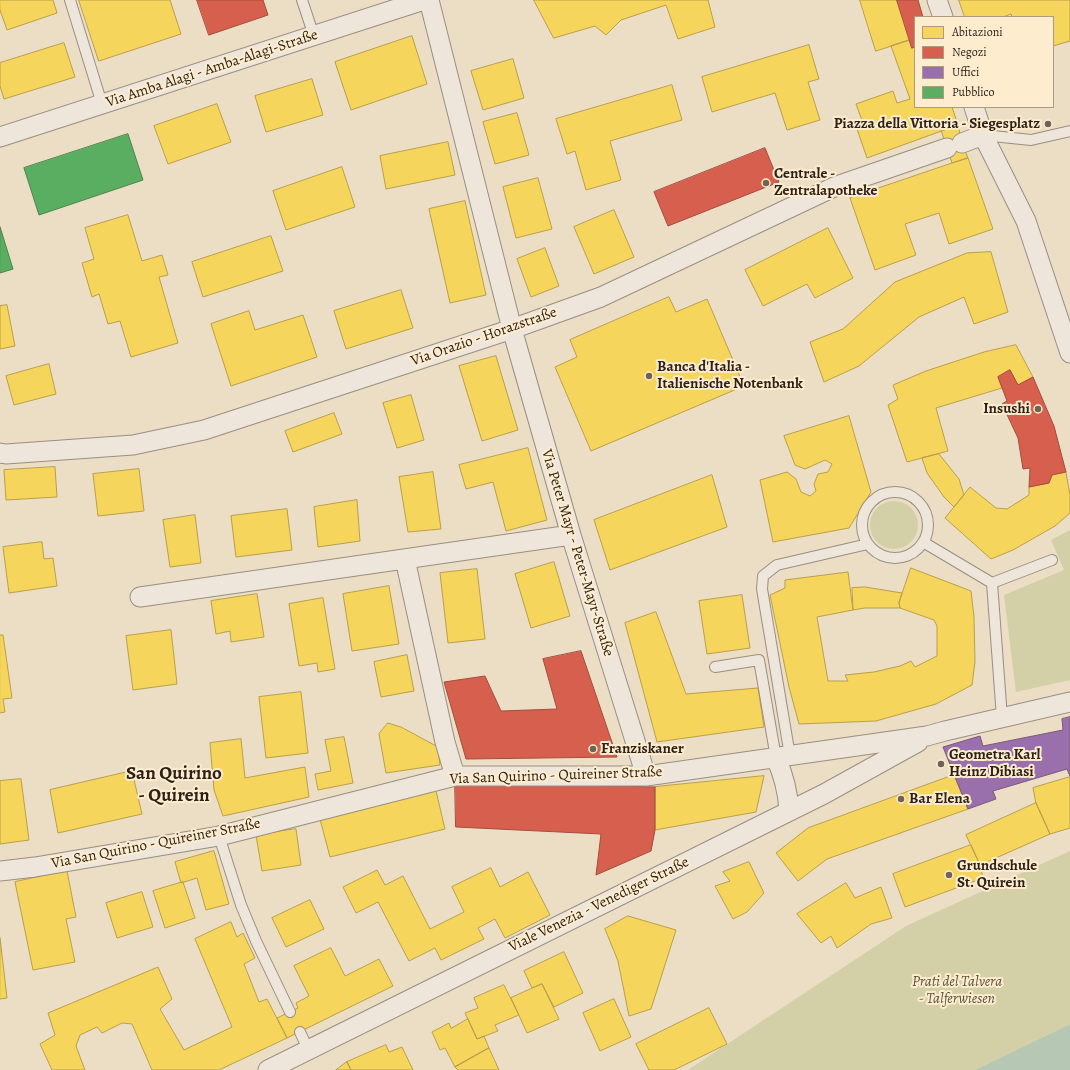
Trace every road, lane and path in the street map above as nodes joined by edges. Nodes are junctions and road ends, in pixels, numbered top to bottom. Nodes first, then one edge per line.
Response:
1 (70, 0) edge
2 (302, 0) edge
3 (424, 0) edge
4 (429, 0) edge
5 (937, 0) edge
6 (943, 16) edge
7 (314, 36) junction
8 (102, 104) junction
9 (974, 108) edge
10 (1070, 131) edge
11 (983, 135) junction
12 (0, 136) edge
13 (512, 329) junction
14 (1070, 352) edge
15 (0, 453) edge
16 (570, 535) junction
17 (923, 542) junction
18 (868, 544) junction
19 (405, 559) junction
20 (1052, 560) dead end
21 (992, 584) junction
22 (140, 597) dead end
23 (715, 667) dead end
24 (1070, 702) edge
25 (1002, 718) junction
26 (928, 736) junction
27 (783, 757) junction
28 (455, 776) junction
29 (646, 776) junction
30 (789, 811) junction
31 (219, 836) junction
32 (0, 871) edge
33 (290, 1012) dead end
34 (300, 1032) dead end
35 (308, 1049) junction
36 (268, 1070) edge

1 - 8 lane
2 - 7 lane
3 - 7 street, Via Amba Alagi - Amba-Alagi-Straße
4 - 13 street, Via Peter Mayr - Peter-Mayr-Straße
5 - 6 street
7 - 8 street, Via Amba Alagi - Amba-Alagi-Straße
8 - 12 street, Via Amba Alagi - Amba-Alagi-Straße
9 - 11 street
10 - 11 lane
11 - 13 street, Via Orazio - Horazstraße
11 - 14 street
13 - 15 street, Via Orazio - Horazstraße
13 - 16 street, Via Peter Mayr - Peter-Mayr-Straße
16 - 19 street
16 - 29 street, Via Peter Mayr - Peter-Mayr-Straße
17 - 18 lane
17 - 18 lane
17 - 21 lane
18 - 27 lane
19 - 22 street
19 - 28 street
20 - 21 lane
21 - 25 lane
23 - 27 lane
24 - 25 street
25 - 26 street
26 - 27 street, Via San Quirino - Quireiner Straße
26 - 30 street, Viale Venezia - Venediger Straße
27 - 29 street, Via San Quirino - Quireiner Straße
27 - 30 street
28 - 29 street, Via San Quirino - Quireiner Straße
28 - 31 street, Via San Quirino - Quireiner Straße
30 - 35 street, Viale Venezia - Venediger Straße
31 - 32 street, Via San Quirino - Quireiner Straße
31 - 33 lane
34 - 35 lane
35 - 36 street, Viale Venezia - Venediger Straße

